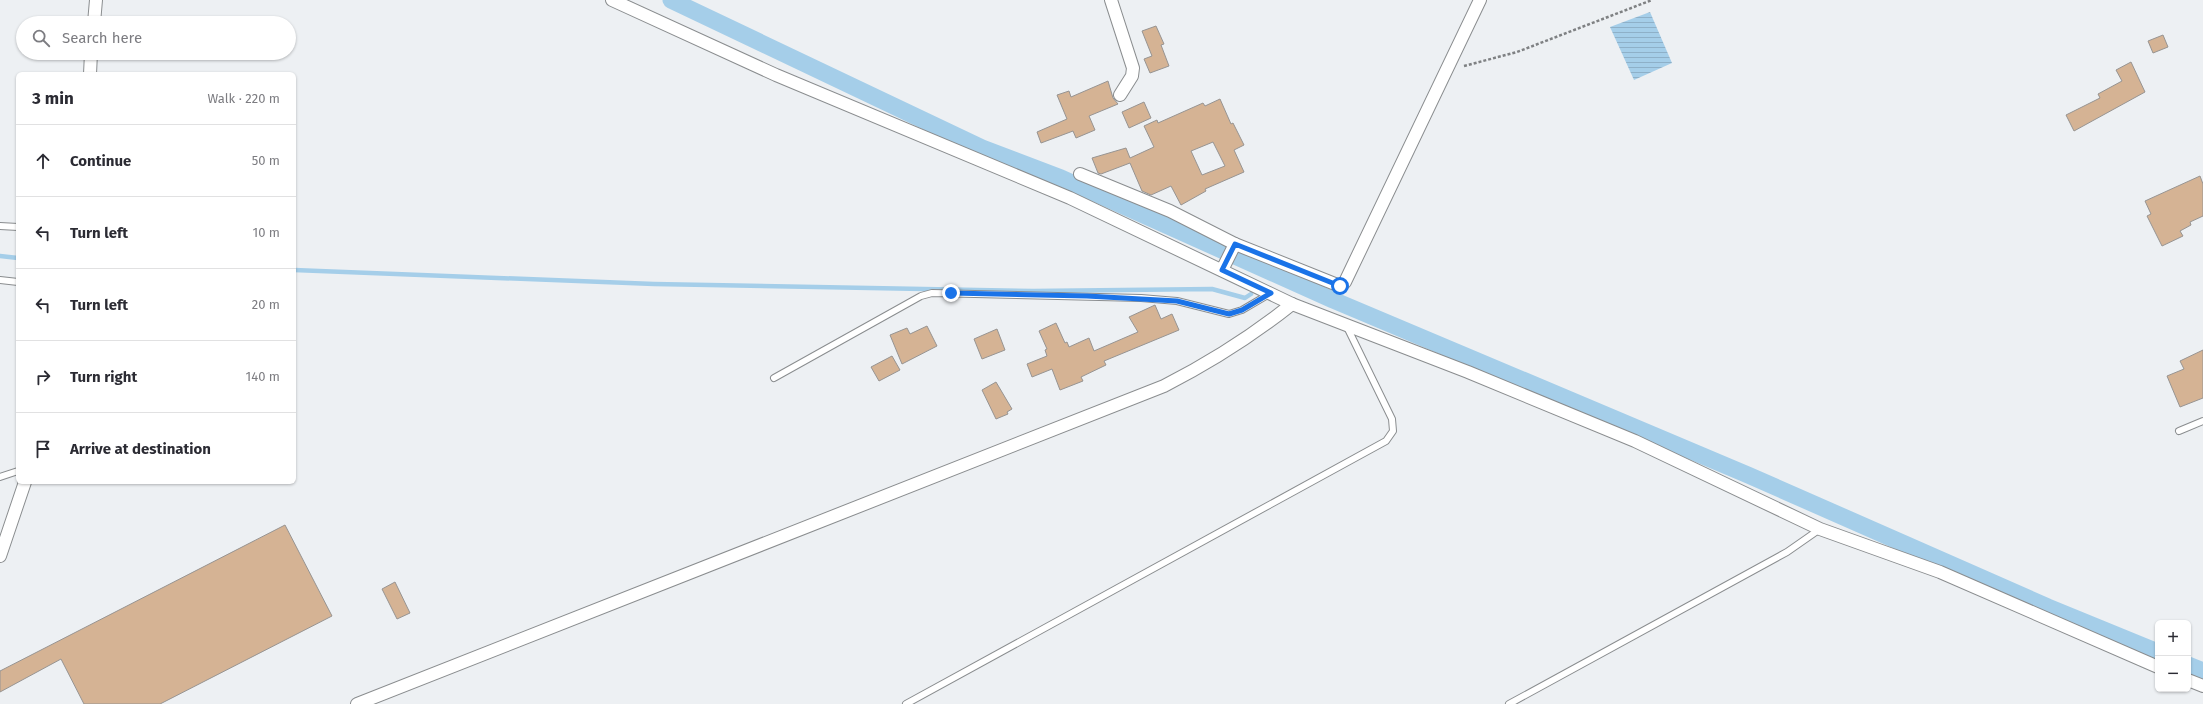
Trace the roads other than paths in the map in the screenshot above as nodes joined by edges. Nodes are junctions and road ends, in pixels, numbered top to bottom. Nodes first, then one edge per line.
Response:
1 (96, 0) edge
2 (612, 0) edge
3 (1111, 0) edge
4 (1480, 0) edge
5 (95, 16) edge
6 (91, 60) edge
7 (90, 72) edge
8 (1120, 95) dead end
9 (1080, 174) dead end
10 (0, 226) edge
11 (16, 227) edge
12 (1235, 244) junction
13 (1222, 270) junction
14 (0, 280) edge
15 (16, 282) edge
16 (1271, 293) junction
17 (1292, 304) junction
18 (1345, 323) junction
19 (774, 378) dead end
20 (2203, 421) edge
21 (2179, 431) dead end
22 (16, 472) edge
23 (0, 477) edge
24 (24, 484) edge
25 (1820, 529) junction
26 (0, 556) edge
27 (2155, 666) edge
28 (2191, 681) edge
29 (2203, 686) edge
30 (357, 704) edge
31 (906, 704) edge
32 (1509, 704) edge

1 - 5 street
2 - 13 street
3 - 8 street
4 - 12 street
6 - 7 street
9 - 12 street
10 - 11 lane
12 - 13 street
13 - 16 street
14 - 15 lane
16 - 17 street
16 - 19 lane
17 - 18 street
17 - 30 street
18 - 25 street
18 - 31 lane
20 - 21 lane
22 - 23 lane
24 - 26 street
25 - 27 street
25 - 32 lane
28 - 29 street

